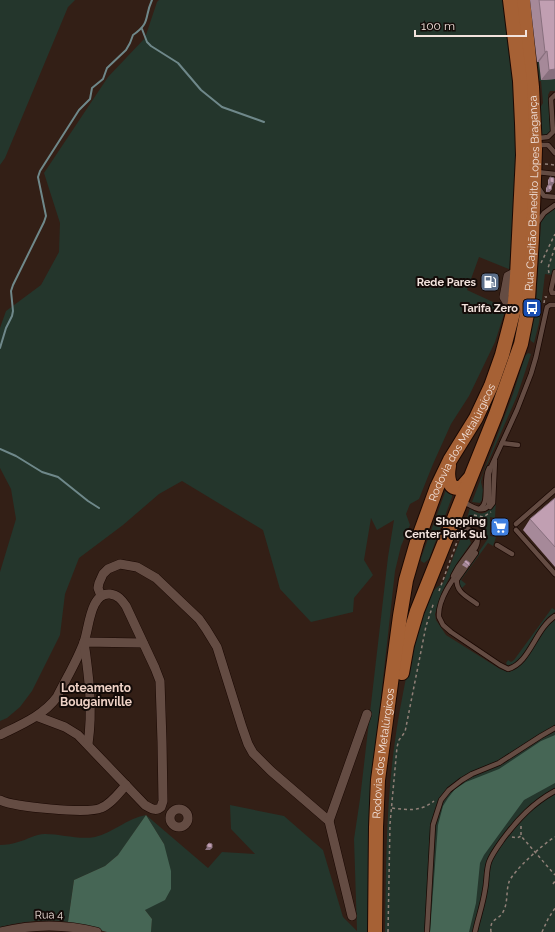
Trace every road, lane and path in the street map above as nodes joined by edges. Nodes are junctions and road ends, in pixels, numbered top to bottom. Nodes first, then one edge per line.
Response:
1 (510, 0) edge
2 (523, 0) edge
3 (555, 95) edge
4 (534, 134) junction
5 (535, 149) junction
6 (555, 153) edge
7 (555, 165) edge
8 (537, 172) junction
9 (555, 174) edge
10 (555, 198) edge
11 (555, 205) edge
12 (555, 234) edge
13 (532, 238) junction
14 (539, 267) dead end
15 (555, 272) edge
16 (555, 293) edge
17 (555, 305) edge
18 (502, 443) junction
19 (518, 445) dead end
20 (495, 458) junction
21 (450, 460) junction
22 (470, 476) junction
23 (555, 490) edge
24 (461, 500) junction
25 (480, 509) junction
26 (452, 523) junction
27 (516, 524) dead end
28 (516, 530) dead end
29 (478, 541) junction
30 (417, 542) junction
31 (497, 545) dead end
32 (512, 554) dead end
33 (436, 563) junction
34 (460, 570) junction
35 (555, 574) edge
36 (456, 581) junction
37 (449, 586) junction
38 (101, 596) junction
39 (477, 604) dead end
40 (555, 616) edge
41 (84, 642) junction
42 (143, 643) junction
43 (367, 714) dead end
44 (36, 716) junction
45 (555, 728) edge
46 (0, 735) edge
47 (88, 744) junction
48 (126, 786) junction
49 (555, 791) edge
50 (444, 796) junction
51 (0, 800) edge
52 (162, 808) junction
53 (171, 813) dead end
54 (517, 821) junction
55 (329, 822) junction
56 (507, 834) junction
57 (522, 836) junction
58 (555, 837) edge
59 (536, 852) junction
60 (555, 875) edge
61 (555, 881) edge
62 (553, 884) dead end
63 (555, 908) edge
64 (352, 916) dead end
65 (63, 929) edge
66 (1, 932) edge
67 (97, 932) edge
68 (376, 932) edge
69 (383, 932) edge
70 (388, 932) edge
71 (427, 932) edge
72 (475, 932) edge
73 (491, 932) edge
74 (542, 932) edge

1 - 21 main road, Rodovia dos Metalúrgicos
2 - 4 main road, Rua Capitão Benedito Lopes Bragança
3 - 4 lane
4 - 5 main road, Rua Capitão Benedito Lopes Bragança
5 - 6 lane
5 - 8 main road, Rua Capitão Benedito Lopes Bragança
7 - 8 path
8 - 9 lane
8 - 10 lane
8 - 13 main road, Rua Capitão Benedito Lopes Bragança
11 - 13 lane
12 - 14 path
13 - 22 main road, Rua Capitão Benedito Lopes Bragança
15 - 16 lane
17 - 18 lane
18 - 19 lane
18 - 20 lane
20 - 25 lane
20 - 25 lane
21 - 22 main road
21 - 30 main road, Rodovia dos Metalúrgicos
22 - 24 main road, Rua Capitão Benedito Lopes Bragança
23 - 27 lane
24 - 25 lane
24 - 26 main road, Rua Capitão Benedito Lopes Bragança
26 - 29 lane
26 - 33 main road, Rua Capitão Benedito Lopes Bragança
28 - 35 lane
29 - 34 lane
29 - 36 lane
29 - 37 lane
30 - 33 main road
30 - 68 main road, Rodovia dos Metalúrgicos
31 - 32 lane
33 - 69 main road, Rodovia dos Metalúrgicos
34 - 36 lane
34 - 37 lane
36 - 39 lane
37 - 40 lane
38 - 41 street
38 - 42 street
38 - 55 street
41 - 42 street
41 - 44 street
41 - 47 street
42 - 52 street
43 - 55 street
44 - 46 street
44 - 47 street
45 - 50 lane
47 - 48 street
48 - 51 street
48 - 52 street
49 - 54 lane
50 - 70 path
50 - 71 lane
52 - 53 street
54 - 56 lane
54 - 57 path
55 - 64 street
56 - 57 path
56 - 72 lane
57 - 59 path
58 - 59 path
59 - 60 path
59 - 73 path
61 - 62 path
63 - 74 path
65 - 66 street, Rua 4
65 - 67 street, Rua 4

